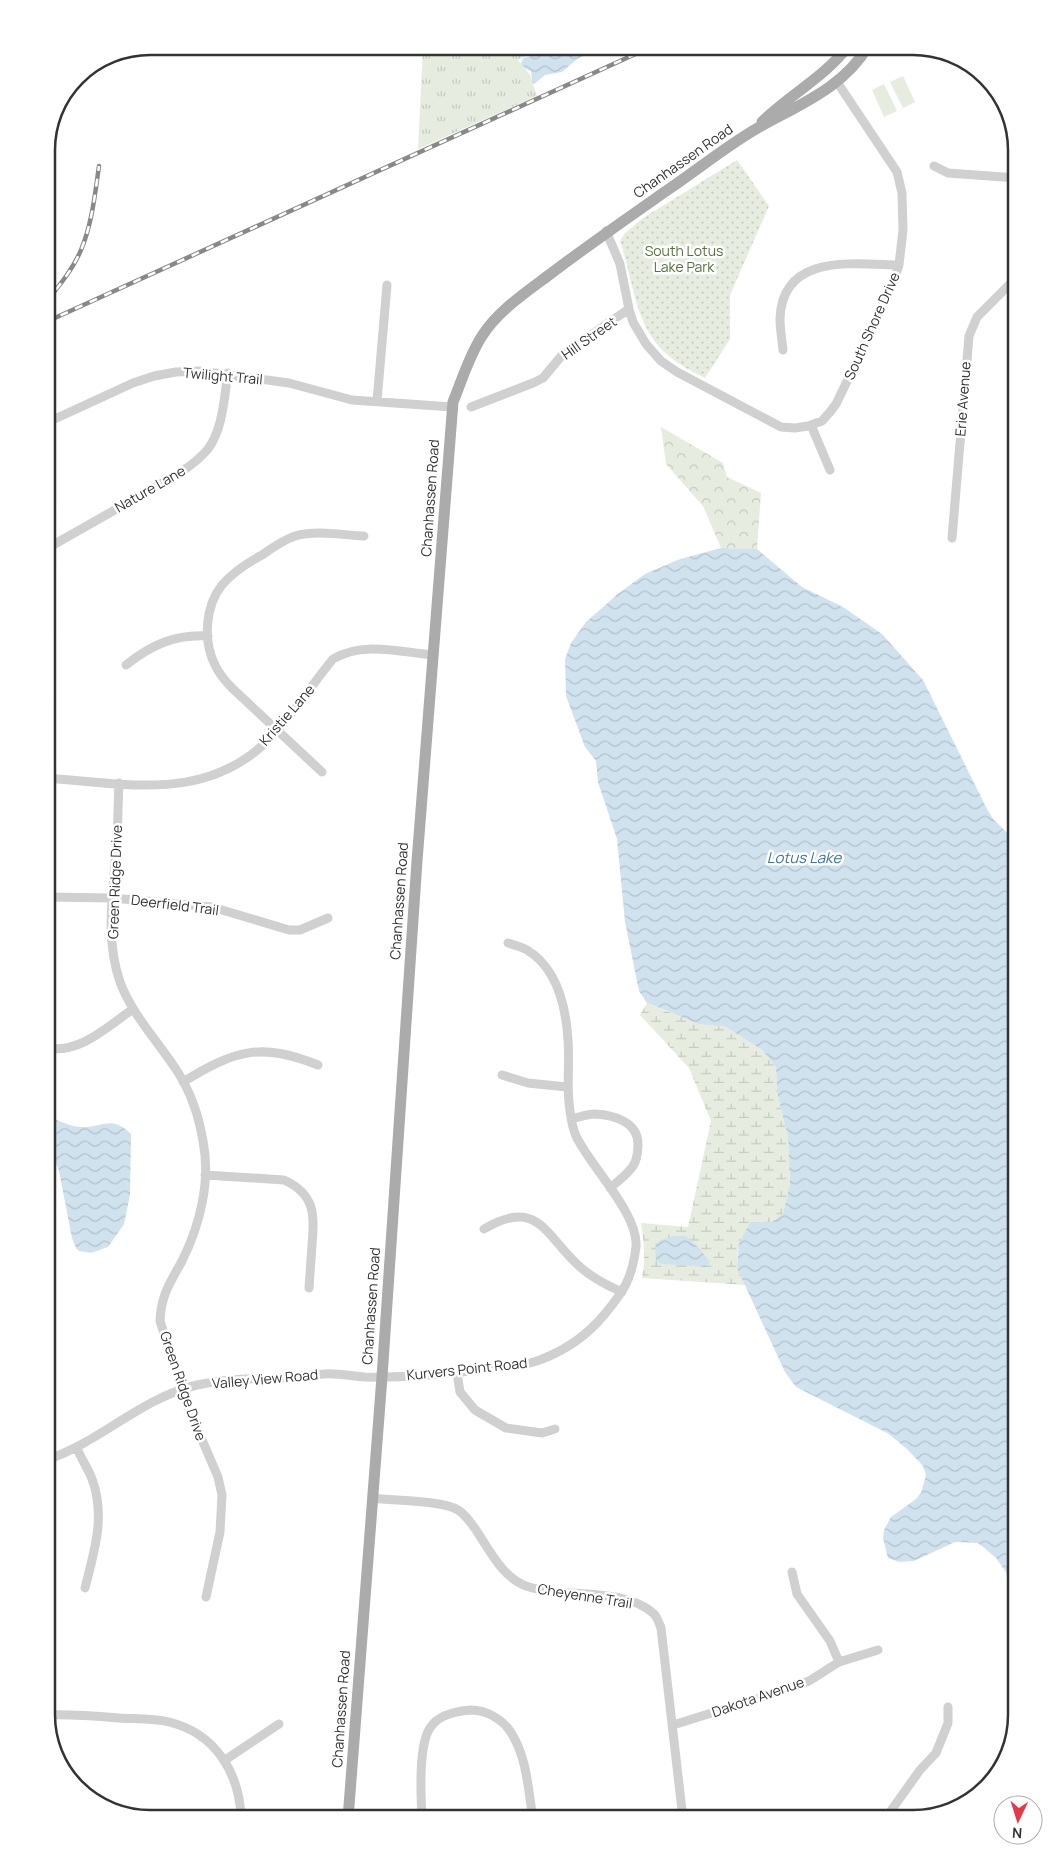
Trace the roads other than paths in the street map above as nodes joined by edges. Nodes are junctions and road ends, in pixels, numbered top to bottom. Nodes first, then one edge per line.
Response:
1 (841, 55) edge
2 (861, 55) edge
3 (837, 82) junction
4 (756, 129) junction
5 (934, 166) dead end
6 (1008, 177) edge
7 (606, 231) junction
8 (899, 265) junction
9 (387, 285) dead end
10 (1008, 286) edge
11 (629, 309) junction
12 (783, 350) dead end
13 (228, 374) junction
14 (377, 402) junction
15 (471, 406) dead end
16 (452, 407) junction
17 (55, 419) edge
18 (811, 425) junction
19 (830, 470) dead end
20 (364, 536) dead end
21 (952, 538) dead end
22 (55, 544) edge
23 (208, 636) junction
24 (433, 655) junction
25 (126, 665) dead end
26 (277, 731) junction
27 (322, 772) dead end
28 (55, 779) edge
29 (119, 783) junction
30 (55, 897) edge
31 (112, 898) junction
32 (328, 918) dead end
33 (508, 944) dead end
34 (133, 1009) junction
35 (55, 1048) edge
36 (318, 1066) dead end
37 (502, 1075) dead end
38 (183, 1082) junction
39 (567, 1087) junction
40 (572, 1119) junction
41 (206, 1175) junction
42 (610, 1188) junction
43 (484, 1229) dead end
44 (309, 1288) dead end
45 (622, 1292) junction
46 (457, 1373) junction
47 (382, 1377) junction
48 (182, 1391) junction
49 (555, 1429) dead end
50 (77, 1448) junction
51 (55, 1457) edge
52 (372, 1498) junction
53 (792, 1572) dead end
54 (85, 1588) dead end
55 (206, 1597) dead end
56 (878, 1650) dead end
57 (839, 1662) junction
58 (948, 1707) dead end
59 (55, 1715) edge
60 (279, 1724) dead end
61 (673, 1725) junction
62 (225, 1760) junction
63 (240, 1810) edge
64 (349, 1810) edge
65 (422, 1810) edge
66 (531, 1810) edge
67 (682, 1810) edge
68 (891, 1810) edge

1 - 4 main road, Chanhassen Road
2 - 3 main road, Chanhassen Road
3 - 4 main road, Chanhassen Road
3 - 8 street, South Shore Drive
4 - 7 main road, Chanhassen Road
5 - 6 street
7 - 11 street
7 - 16 main road, Chanhassen Road
8 - 12 street
8 - 18 street, South Shore Drive
9 - 14 street
10 - 21 street, Erie Avenue
11 - 15 street, Hill Street
11 - 18 street
13 - 14 street, Twilight Trail
13 - 17 street, Twilight Trail
13 - 22 street, Nature Lane
14 - 16 street, Twilight Trail
16 - 24 main road, Chanhassen Road
18 - 19 street
20 - 23 street
23 - 25 street
23 - 26 street
24 - 26 street, Kristie Lane
24 - 47 main road, Chanhassen Road
26 - 27 street
26 - 29 street, Kristie Lane
28 - 29 street, Kristie Lane
29 - 31 street, Green Ridge Drive
30 - 31 street, Deerfield Trail
31 - 32 street, Deerfield Trail
31 - 34 street, Green Ridge Drive
33 - 39 street, Kurvers Point Road
34 - 35 street
34 - 38 street, Green Ridge Drive
36 - 38 street
37 - 39 street
38 - 41 street, Green Ridge Drive
39 - 40 street, Kurvers Point Road
40 - 42 street, Kurvers Point Road
40 - 42 street
41 - 44 street
41 - 48 street, Green Ridge Drive
42 - 45 street, Kurvers Point Road
43 - 45 street
45 - 46 street, Kurvers Point Road
46 - 47 street, Kurvers Point Road
46 - 49 street
47 - 48 street, Valley View Road
47 - 52 main road, Chanhassen Road
48 - 50 street, Valley View Road
48 - 55 street, Green Ridge Drive
50 - 51 street, Valley View Road
50 - 54 street
52 - 61 street, Cheyenne Trail
52 - 64 main road, Chanhassen Road
53 - 57 street
56 - 57 street, Dakota Avenue
57 - 61 street, Dakota Avenue
58 - 68 street
59 - 62 street
60 - 62 street
61 - 67 street, Cheyenne Trail
62 - 63 street
65 - 66 street

